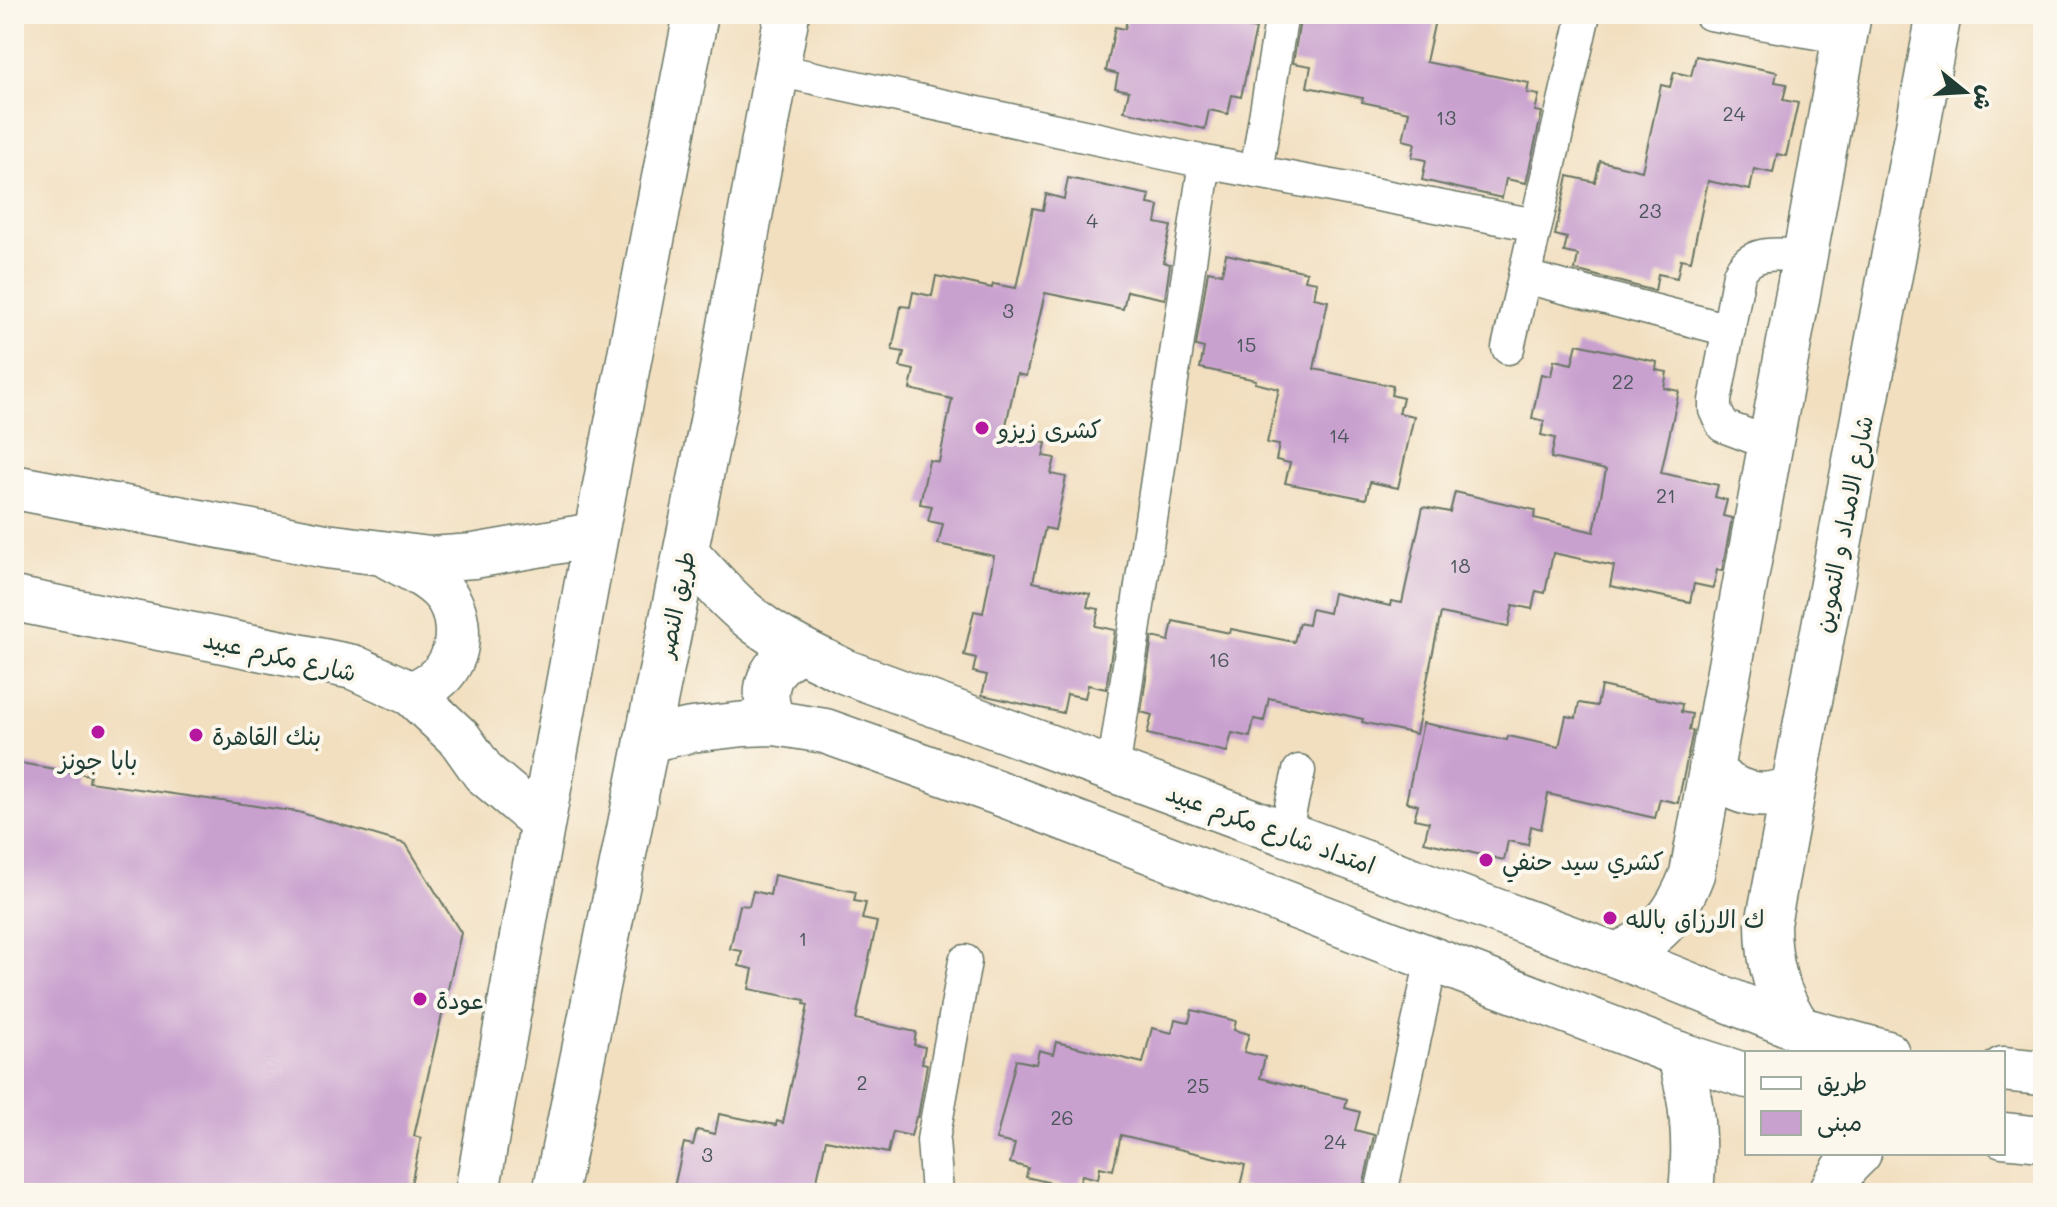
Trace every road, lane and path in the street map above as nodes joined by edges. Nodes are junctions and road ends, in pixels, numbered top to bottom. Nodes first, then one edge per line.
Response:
1 (696, 14) edge
2 (787, 14) edge
3 (1282, 14) edge
4 (1584, 14) edge
5 (1710, 14) edge
6 (1939, 14) edge
7 (1847, 26) edge
8 (777, 70) junction
9 (1205, 162) junction
10 (1256, 172) junction
11 (1536, 225) junction
12 (1805, 256) junction
13 (1525, 277) junction
14 (1729, 330) junction
15 (1508, 348) dead end
16 (1771, 444) junction
17 (14, 487) edge
18 (594, 535) junction
19 (686, 552) junction
20 (386, 555) junction
21 (14, 599) edge
22 (803, 651) junction
23 (412, 694) junction
24 (775, 723) junction
25 (647, 740) junction
26 (1113, 771) junction
27 (1299, 771) dead end
28 (1711, 771) junction
29 (1793, 788) junction
30 (541, 821) junction
31 (1285, 832) junction
32 (1616, 955) junction
33 (1432, 959) junction
34 (965, 961) dead end
35 (1800, 1029) junction
36 (1880, 1051) edge
37 (1679, 1054) junction
38 (2005, 1069) edge
39 (2043, 1073) edge
40 (1745, 1075) edge
41 (2005, 1135) edge
42 (2043, 1139) edge
43 (1857, 1155) edge
44 (477, 1193) edge
45 (555, 1193) edge
46 (937, 1193) edge
47 (1381, 1193) edge
48 (1691, 1193) edge
49 (1830, 1193) edge

1 - 18 main road
2 - 8 main road, طريق النصر
3 - 10 street
4 - 11 street
5 - 7 street
6 - 29 main road, شارع الامداد و التموين
7 - 12 main road
8 - 9 street
8 - 19 main road, طريق النصر
9 - 10 street
9 - 26 street
10 - 11 street
11 - 13 street
12 - 14 street
12 - 16 main road
13 - 14 street
13 - 15 street
14 - 16 street
16 - 28 main road
17 - 20 main road
18 - 20 main road
18 - 30 main road
19 - 22 main road, امتداد شارع مكرم عبيد
19 - 25 main road, طريق النصر
20 - 23 main road
21 - 23 main road, شارع مكرم عبيد
22 - 24 main road
22 - 26 main road, امتداد شارع مكرم عبيد
23 - 30 main road, شارع مكرم عبيد
24 - 25 main road
24 - 33 main road
25 - 45 main road, طريق النصر
26 - 31 main road, امتداد شارع مكرم عبيد
27 - 31 street
28 - 29 main road
28 - 32 main road
29 - 35 main road, شارع الامداد و التموين
30 - 44 main road
31 - 32 main road, امتداد شارع مكرم عبيد
32 - 35 main road, امتداد شارع مكرم عبيد
33 - 37 main road
33 - 47 street
34 - 46 street
35 - 36 main road, امتداد شارع مكرم عبيد
37 - 40 main road
37 - 48 main road
38 - 39 main road
41 - 42 main road
43 - 49 main road

